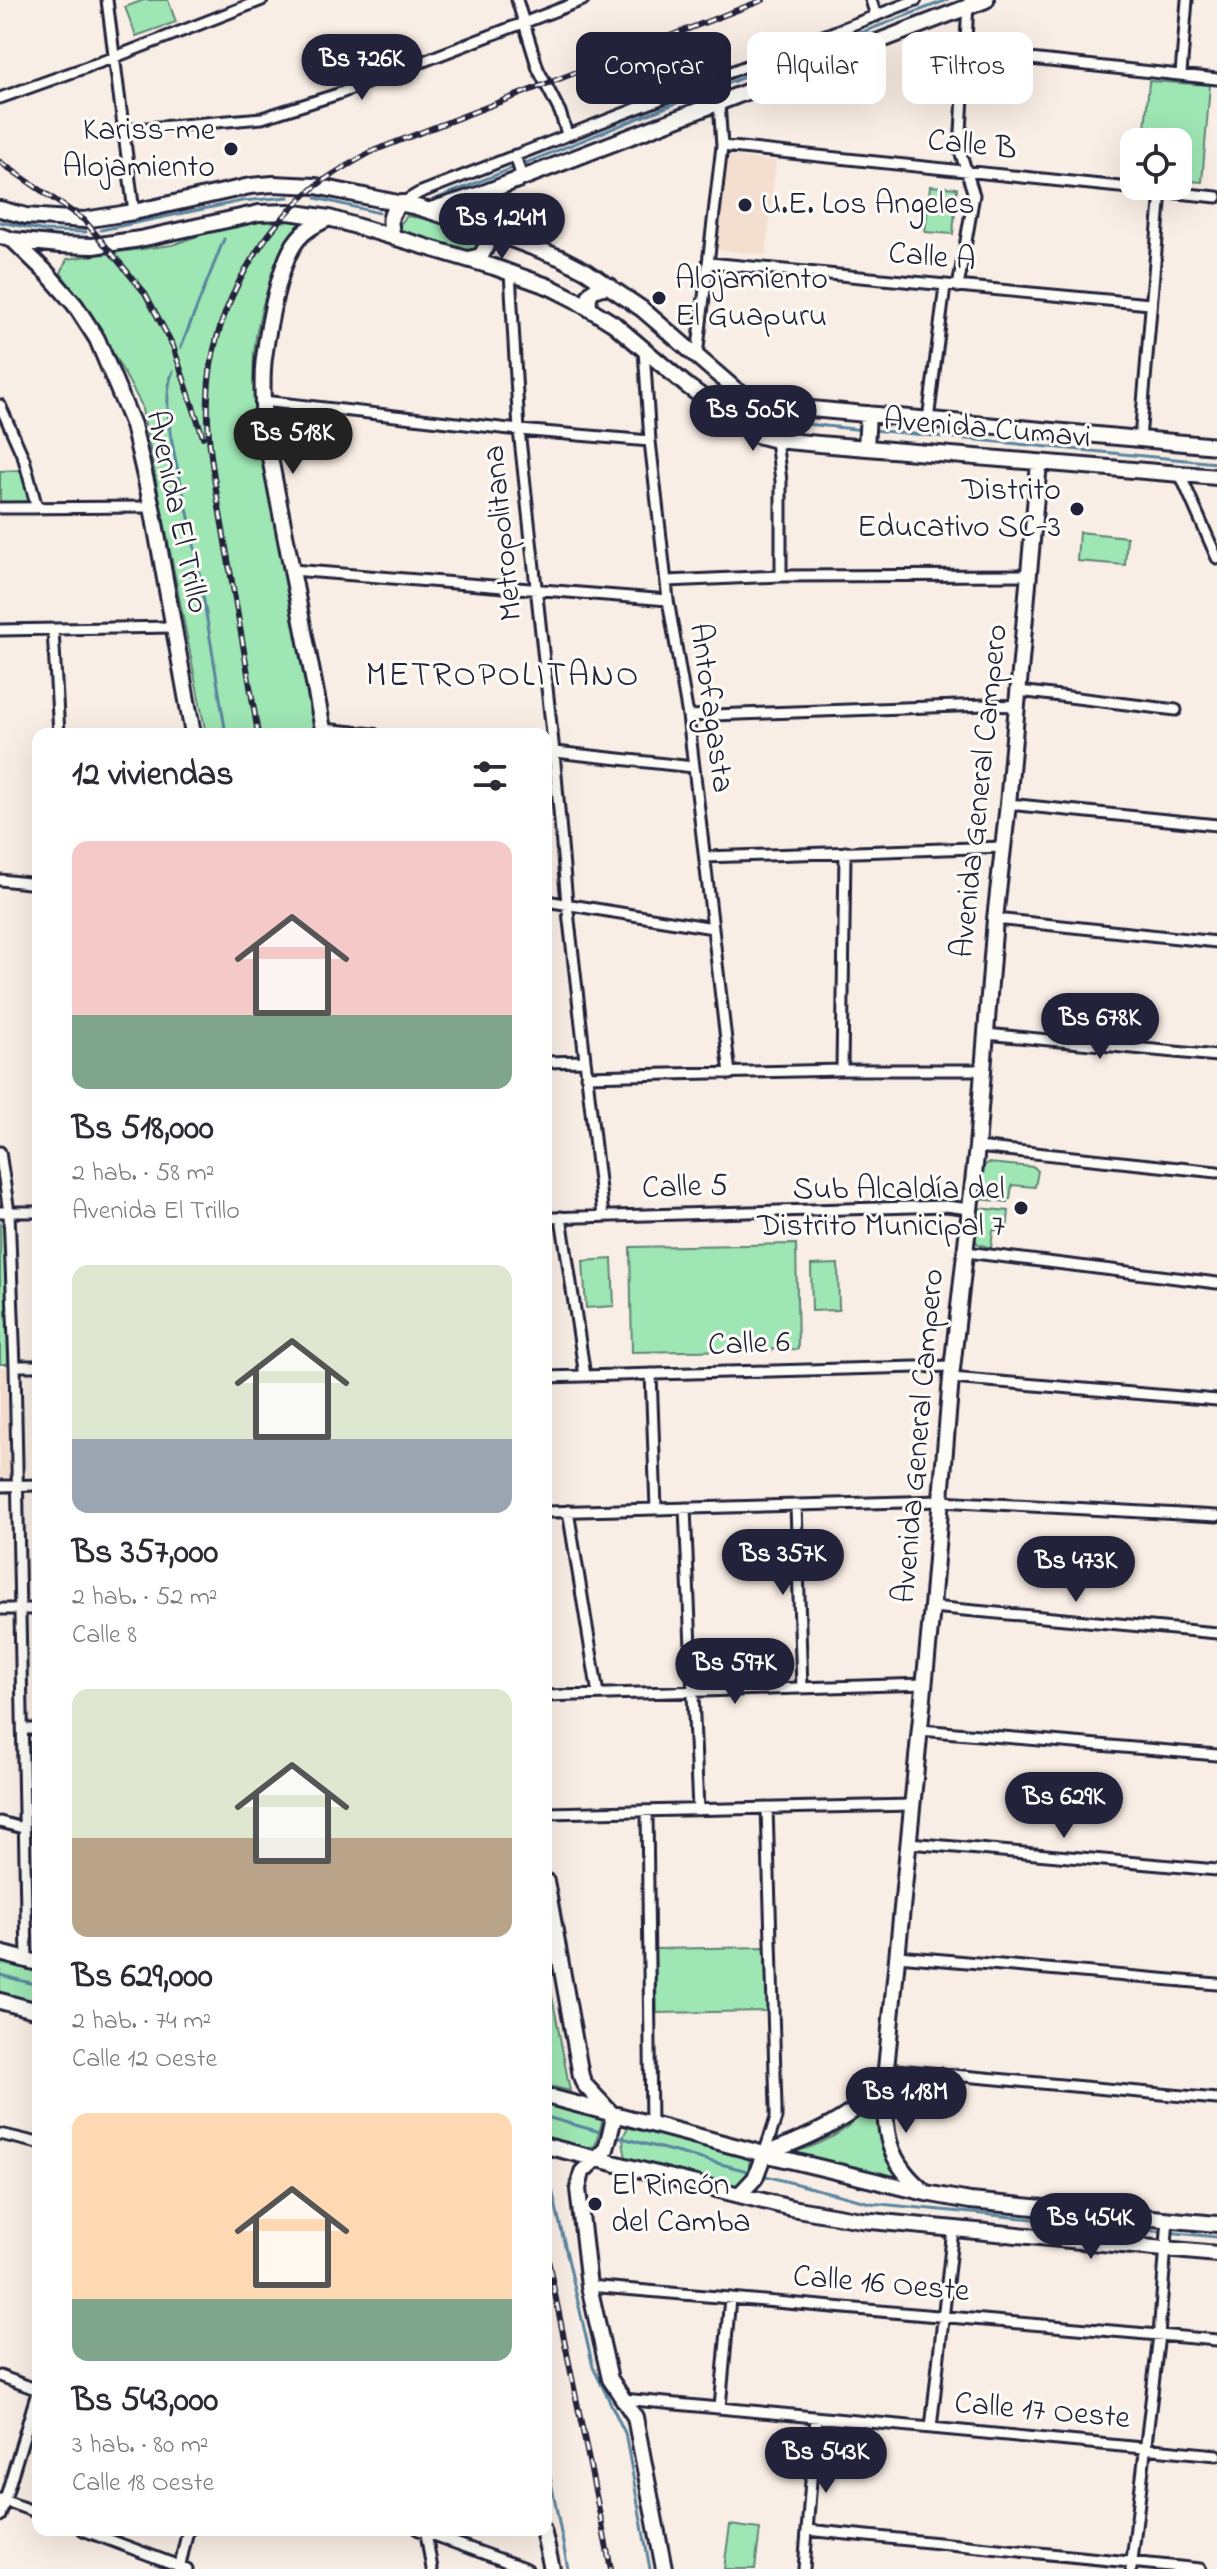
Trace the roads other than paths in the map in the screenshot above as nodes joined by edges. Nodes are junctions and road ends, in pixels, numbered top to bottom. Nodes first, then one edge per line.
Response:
1 (107, 0) edge
2 (262, 0) edge
3 (517, 0) edge
4 (583, 0) edge
5 (871, 0) edge
6 (916, 0) edge
7 (986, 0) edge
8 (1187, 0) edge
9 (968, 3) edge
10 (876, 16) junction
11 (525, 23) junction
12 (837, 32) edge
13 (966, 32) edge
14 (886, 35) edge
15 (115, 57) junction
16 (1033, 59) edge
17 (747, 67) edge
18 (1181, 74) junction
19 (1217, 79) edge
20 (0, 98) edge
21 (714, 104) edge
22 (719, 104) edge
23 (962, 104) edge
24 (124, 130) junction
25 (567, 134) junction
26 (722, 146) junction
27 (516, 157) junction
28 (967, 172) junction
29 (522, 176) junction
30 (1120, 187) edge
31 (1192, 194) edge
32 (478, 195) junction
33 (1217, 197) edge
34 (1160, 200) edge
35 (402, 203) junction
36 (0, 209) edge
37 (430, 210) junction
38 (134, 212) junction
39 (329, 218) junction
40 (485, 229) junction
41 (393, 237) junction
42 (7, 238) edge
43 (466, 259) junction
44 (709, 263) junction
45 (510, 272) junction
46 (610, 286) junction
47 (945, 286) junction
48 (958, 287) junction
49 (1150, 304) junction
50 (589, 307) junction
51 (644, 350) junction
52 (697, 356) junction
53 (737, 391) junction
54 (263, 401) junction
55 (0, 405) edge
56 (725, 414) junction
57 (868, 417) junction
58 (928, 420) junction
59 (519, 430) junction
60 (1140, 439) junction
61 (776, 440) junction
62 (650, 441) junction
63 (866, 443) junction
64 (1217, 446) edge
65 (1039, 463) junction
66 (1180, 474) junction
67 (1217, 477) edge
68 (152, 507) junction
69 (0, 508) edge
70 (37, 508) junction
71 (1217, 558) edge
72 (292, 570) junction
73 (1030, 575) junction
74 (781, 576) junction
75 (667, 581) junction
76 (537, 588) junction
77 (668, 600) junction
78 (172, 627) junction
79 (0, 630) edge
80 (53, 630) junction
81 (1018, 699) junction
82 (1176, 710) dead end
83 (688, 716) junction
84 (59, 728) edge
85 (192, 728) edge
86 (322, 728) edge
87 (548, 728) edge
88 (552, 752) edge
89 (693, 767) junction
90 (552, 770) edge
91 (1008, 804) junction
92 (1217, 825) edge
93 (1003, 847) junction
94 (845, 852) junction
95 (705, 857) junction
96 (0, 880) edge
97 (32, 883) edge
98 (552, 902) edge
99 (567, 903) junction
100 (995, 919) junction
101 (713, 928) junction
102 (1217, 942) edge
103 (986, 1034) junction
104 (1217, 1056) edge
105 (584, 1061) junction
106 (552, 1062) edge
107 (842, 1070) junction
108 (982, 1070) junction
109 (730, 1074) junction
110 (586, 1076) junction
111 (977, 1147) junction
112 (0, 1152) edge
113 (1217, 1172) edge
114 (969, 1209) junction
115 (4, 1212) edge
116 (32, 1212) edge
117 (603, 1216) junction
118 (561, 1217) junction
119 (552, 1218) edge
120 (966, 1252) junction
121 (1217, 1283) edge
122 (15, 1366) junction
123 (32, 1366) edge
124 (952, 1372) junction
125 (651, 1374) junction
126 (585, 1376) junction
127 (552, 1377) edge
128 (1217, 1400) edge
129 (32, 1485) edge
130 (0, 1486) edge
131 (17, 1486) junction
132 (940, 1501) junction
133 (796, 1505) junction
134 (656, 1508) junction
135 (685, 1508) junction
136 (568, 1511) junction
137 (552, 1512) edge
138 (1217, 1516) edge
139 (932, 1607) junction
140 (0, 1609) edge
141 (19, 1609) junction
142 (32, 1609) edge
143 (1217, 1633) edge
144 (924, 1684) junction
145 (802, 1688) junction
146 (692, 1691) junction
147 (598, 1694) junction
148 (552, 1696) edge
149 (24, 1729) junction
150 (32, 1729) edge
151 (920, 1730) junction
152 (1217, 1755) edge
153 (912, 1805) junction
154 (767, 1808) junction
155 (698, 1810) junction
156 (647, 1811) junction
157 (552, 1813) edge
158 (0, 1822) edge
159 (23, 1828) junction
160 (909, 1843) junction
161 (1217, 1870) edge
162 (552, 1914) edge
163 (32, 1949) edge
164 (0, 1953) edge
165 (898, 1956) junction
166 (32, 1962) edge
167 (1217, 1984) edge
168 (0, 2001) edge
169 (32, 2009) edge
170 (886, 2074) junction
171 (552, 2098) edge
172 (1217, 2099) edge
173 (612, 2117) junction
174 (651, 2124) junction
175 (0, 2134) edge
176 (32, 2142) edge
177 (552, 2147) edge
178 (600, 2154) junction
179 (760, 2165) junction
180 (926, 2193) junction
181 (739, 2195) junction
182 (1217, 2224) edge
183 (953, 2229) junction
184 (1168, 2234) junction
185 (1217, 2254) edge
186 (589, 2286) junction
187 (730, 2298) junction
188 (943, 2316) junction
189 (1159, 2335) junction
190 (1217, 2340) edge
191 (0, 2376) edge
192 (32, 2388) edge
193 (623, 2399) junction
194 (720, 2407) junction
195 (32, 2408) edge
196 (816, 2418) junction
197 (931, 2428) junction
198 (1145, 2447) junction
199 (1217, 2455) edge
200 (2, 2500) edge
201 (32, 2511) edge
202 (0, 2516) edge
203 (807, 2530) junction
204 (99, 2536) edge
205 (187, 2536) edge
206 (423, 2536) edge
207 (436, 2536) edge
208 (544, 2536) edge
209 (1132, 2566) edge
210 (182, 2568) edge
211 (432, 2569) edge
212 (527, 2569) edge
213 (552, 2569) edge
214 (664, 2569) edge
215 (804, 2569) edge
216 (1200, 2569) edge

1 - 15 street
2 - 15 street
3 - 11 street
4 - 11 street
5 - 10 street
6 - 10 street
7 - 9 main road
8 - 18 street
9 - 13 street
9 - 14 main road
10 - 12 street
11 - 24 street
11 - 25 street
15 - 20 street
15 - 24 street
16 - 18 street
17 - 25 street
18 - 19 street
21 - 29 main road
22 - 26 street
23 - 28 street
24 - 38 street
25 - 27 street
26 - 28 street, Calle B
26 - 44 street
27 - 29 street
27 - 35 street
28 - 30 street, Calle B
28 - 48 street
29 - 32 main road
31 - 33 street, Calle B
32 - 37 main road
32 - 40 main road
34 - 49 street
35 - 37 main road, Avenida Cumavi
35 - 38 main road, Avenida Cumavi
35 - 41 main road
36 - 38 main road, Avenida Cumavi
37 - 40 main road, Avenida Cumavi
39 - 41 main road, Avenida Cumavi
39 - 42 main road, Avenida Cumavi
39 - 54 main road
40 - 43 main road
40 - 46 main road, Avenida Cumavi
41 - 43 main road, Avenida Cumavi
42 - 68 main road, Avenida El Trillo
43 - 45 main road, Avenida Cumavi
44 - 47 street, Calle A
44 - 52 street
45 - 50 main road, Avenida Cumavi
45 - 59 street, Metropolitana
46 - 50 main road
46 - 52 main road, Avenida Cumavi
47 - 48 street, Calle A
47 - 58 street
48 - 49 street, Calle A
49 - 60 street
50 - 51 main road, Avenida Cumavi
51 - 56 main road, Avenida Cumavi
51 - 62 street, Antofagasta
52 - 53 main road, Avenida Cumavi
53 - 56 main road
53 - 57 main road, Avenida Cumavi
54 - 59 street
54 - 72 main road
55 - 70 street
56 - 61 main road, Avenida Cumavi
57 - 58 main road, Avenida Cumavi
57 - 63 main road
58 - 60 main road, Avenida Cumavi
59 - 62 street
59 - 76 street, Metropolitana
60 - 64 main road, Avenida Cumavi
61 - 63 main road, Avenida Cumavi
61 - 74 street
62 - 75 street, Antofagasta
63 - 65 main road, Avenida Cumavi
65 - 66 main road, Avenida Cumavi
65 - 73 main road, Avenida General Campero
66 - 67 main road, Avenida Cumavi
66 - 71 street
68 - 70 street
68 - 78 main road, Avenida El Trillo
69 - 70 street
72 - 76 street
72 - 86 main road
73 - 74 street
73 - 81 main road, Avenida General Campero
74 - 75 street
75 - 77 street, Antofagasta
76 - 77 street
76 - 87 street, Metropolitana
77 - 83 street, Antofagasta
78 - 80 street
78 - 85 main road, Avenida El Trillo
79 - 80 street
80 - 84 street
81 - 82 street
81 - 83 street
81 - 91 main road, Avenida General Campero
83 - 89 street, Antofagasta
88 - 89 street
89 - 95 street, Antofagasta
90 - 99 street, Metropolitana
91 - 92 street
91 - 93 main road, Avenida General Campero
93 - 94 street
93 - 100 main road, Avenida General Campero
94 - 95 street
94 - 107 street
95 - 101 street, Antofagasta
96 - 97 street
98 - 99 street
99 - 101 street
99 - 105 street, Metropolitana
100 - 102 street
100 - 103 main road, Avenida General Campero
101 - 109 street, Antofagasta
103 - 104 street
103 - 108 main road, Avenida General Campero
105 - 106 street
105 - 110 street, Metropolitana
107 - 108 street
107 - 109 street
108 - 111 main road, Avenida General Campero
109 - 110 street
110 - 117 street, Metropolitana
111 - 113 street
111 - 114 main road, Avenida General Campero
112 - 115 street
114 - 117 street, Calle 5
114 - 120 main road, Avenida General Campero
115 - 116 street
115 - 122 street
117 - 118 street, Calle 5
118 - 119 street, Calle 5
118 - 126 street
120 - 121 street
120 - 124 main road, Avenida General Campero
122 - 123 street
122 - 131 street
124 - 125 street, Calle 6
124 - 128 street, Calle 6
124 - 132 main road, Avenida General Campero
125 - 126 street, Calle 6
125 - 134 street
126 - 127 street, Calle 6
129 - 131 street
130 - 131 street
131 - 141 street
132 - 133 street
132 - 138 street
132 - 139 main road, Avenida General Campero
133 - 135 street
133 - 145 street
134 - 135 street
134 - 136 street
135 - 146 street
136 - 137 street
136 - 147 street
139 - 143 street
139 - 144 main road, Avenida General Campero
140 - 141 street
141 - 142 street
141 - 149 street
144 - 145 street
144 - 151 main road, Avenida General Campero
145 - 146 street
146 - 147 street
146 - 155 street
147 - 148 street
149 - 150 street
149 - 159 street
151 - 152 street
151 - 153 main road, Avenida General Campero
153 - 154 street
153 - 160 main road, Avenida General Campero
154 - 155 street
154 - 179 street
155 - 156 street
156 - 157 street
156 - 174 street
158 - 159 street
159 - 163 street
160 - 161 street
160 - 165 main road, Avenida General Campero
162 - 173 main road
164 - 166 main road
165 - 167 street
165 - 170 main road, Avenida General Campero
168 - 169 main road
170 - 172 street
170 - 179 main road
170 - 180 main road, Avenida General Campero
171 - 173 main road
173 - 174 main road
173 - 178 main road
174 - 179 main road
175 - 176 street
177 - 178 main road
178 - 181 main road
178 - 186 main road
179 - 180 main road
179 - 181 main road
180 - 184 main road
181 - 183 main road
182 - 184 main road
183 - 184 main road
183 - 188 street
184 - 185 main road
184 - 189 street
186 - 187 street, Calle 16 Oeste
186 - 193 main road
187 - 188 street, Calle 16 Oeste
187 - 194 street
188 - 189 street, Calle 16 Oeste
188 - 197 street
189 - 190 street, Calle 16 Oeste
189 - 198 street
191 - 192 street
193 - 194 street, Calle 17 Oeste
193 - 214 main road
194 - 196 street, Calle 17 Oeste
195 - 200 street
196 - 197 street, Calle 17 Oeste
196 - 203 street
197 - 198 street, Calle 17 Oeste
198 - 199 street, Calle 17 Oeste
198 - 209 street
200 - 201 street
200 - 202 street
203 - 209 street
203 - 215 street
204 - 210 street
205 - 210 street
206 - 211 street
207 - 212 street
208 - 213 main road
209 - 216 street

